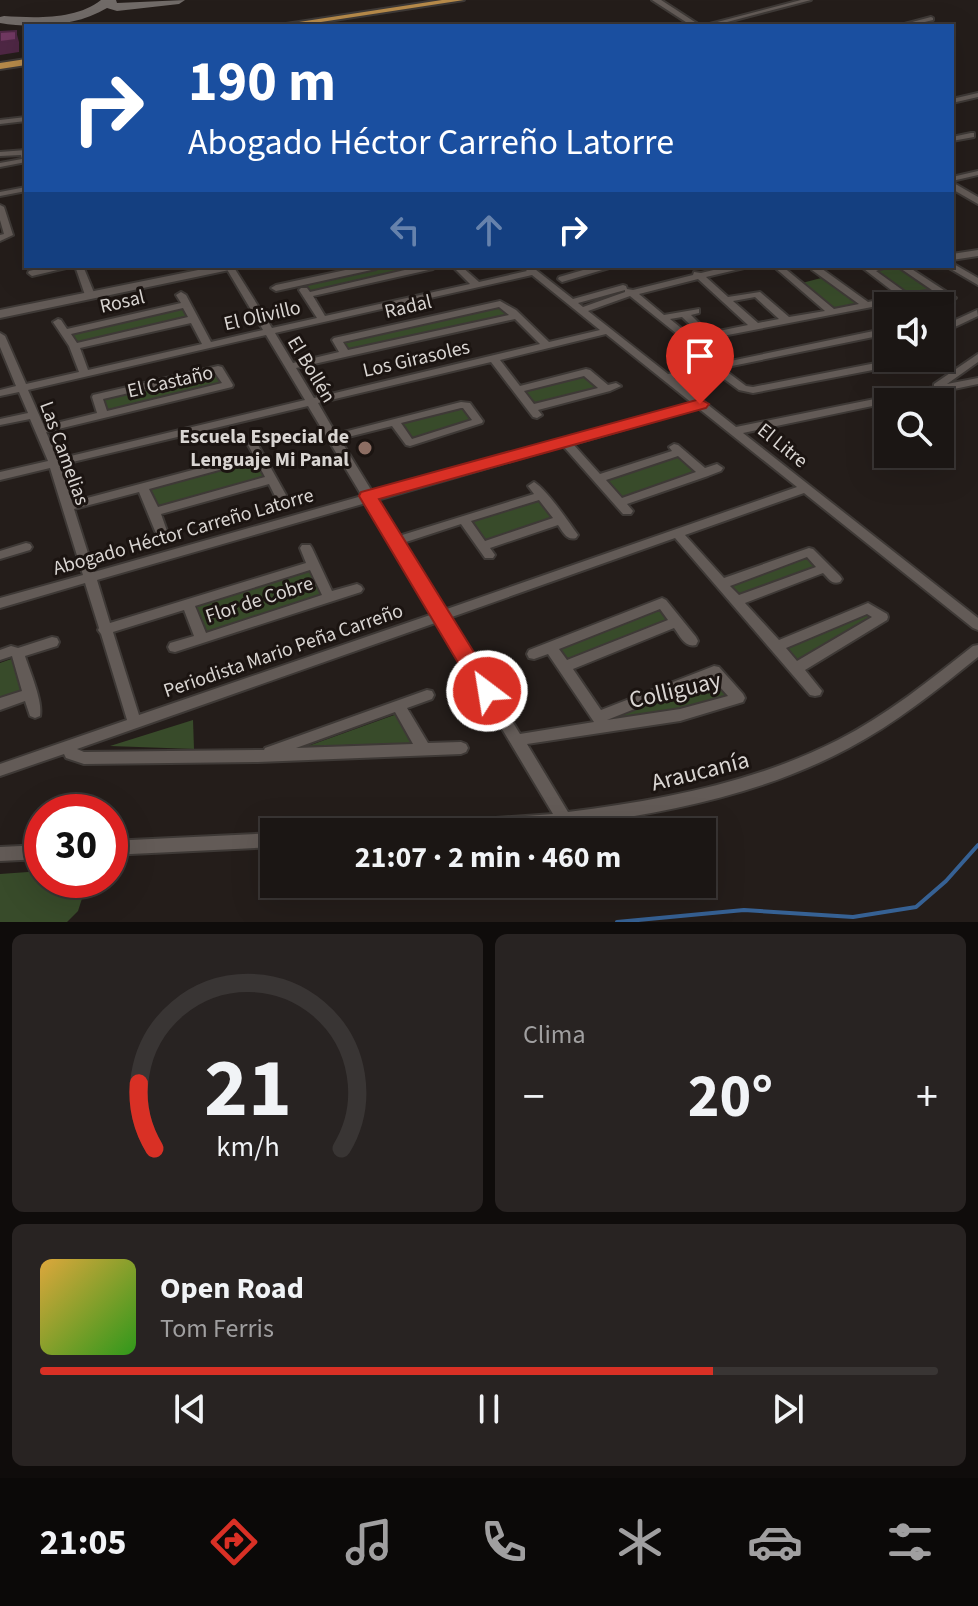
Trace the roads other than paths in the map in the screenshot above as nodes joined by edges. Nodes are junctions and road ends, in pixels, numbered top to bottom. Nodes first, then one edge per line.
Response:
1 (460, 0) edge
2 (656, 0) edge
3 (808, 0) edge
4 (931, 19) dead end
5 (291, 24) edge
6 (694, 24) edge
7 (713, 24) edge
8 (909, 24) edge
9 (24, 62) edge
10 (0, 65) edge
11 (978, 95) edge
12 (954, 101) edge
13 (24, 119) edge
14 (0, 122) edge
15 (971, 135) dead end
16 (954, 139) edge
17 (24, 152) edge
18 (0, 154) edge
19 (24, 160) edge
20 (0, 165) edge
21 (978, 173) edge
22 (954, 181) edge
23 (24, 182) edge
24 (954, 183) edge
25 (0, 187) edge
26 (24, 189) edge
27 (0, 194) edge
28 (977, 200) edge
29 (0, 207) edge
30 (0, 238) edge
31 (978, 253) edge
32 (954, 257) edge
33 (954, 267) edge
34 (54, 268) edge
35 (80, 268) edge
36 (191, 268) edge
37 (220, 268) edge
38 (232, 268) edge
39 (367, 268) edge
40 (424, 268) edge
41 (458, 268) edge
42 (708, 268) edge
43 (728, 268) edge
44 (779, 268) edge
45 (815, 268) edge
46 (867, 268) edge
47 (904, 268) edge
48 (529, 269) edge
49 (582, 269) edge
50 (32, 273) edge
51 (697, 273) junction
52 (824, 275) junction
53 (562, 279) dead end
54 (977, 280) edge
55 (796, 282) junction
56 (299, 283) junction
57 (477, 285) junction
58 (276, 288) dead end
59 (628, 290) junction
60 (940, 291) joint
61 (89, 292) junction
62 (899, 292) edge
63 (935, 292) edge
64 (307, 295) junction
65 (726, 300) junction
66 (571, 302) junction
67 (874, 304) edge
68 (866, 305) junction
69 (0, 307) edge
70 (582, 310) junction
71 (696, 311) dead end
72 (832, 312) junction
73 (684, 313) junction
74 (977, 313) edge
75 (0, 314) edge
76 (516, 316) junction
77 (662, 318) junction
78 (194, 319) junction
79 (323, 320) junction
80 (787, 321) junction
81 (954, 321) edge
82 (58, 322) dead end
83 (755, 326) junction
84 (608, 331) junction
85 (65, 332) junction
86 (268, 332) junction
87 (874, 334) edge
88 (0, 336) edge
89 (707, 336) junction
90 (689, 339) junction
91 (676, 342) dead end
92 (547, 345) junction
93 (74, 346) junction
94 (208, 346) junction
95 (345, 354) junction
96 (978, 357) edge
97 (493, 358) junction
98 (289, 367) junction
99 (714, 367) junction
100 (874, 367) edge
101 (85, 374) junction
102 (666, 377) junction
103 (978, 381) edge
104 (22, 388) junction
105 (933, 388) edge
106 (946, 388) edge
107 (517, 390) junction
108 (0, 393) edge
109 (310, 402) junction
110 (874, 403) edge
111 (700, 404) junction
112 (33, 415) junction
113 (103, 415) junction
114 (0, 422) edge
115 (395, 422) junction
116 (39, 430) junction
117 (735, 431) junction
118 (332, 438) junction
119 (566, 443) junction
120 (54, 462) junction
121 (717, 468) dead end
122 (704, 473) junction
123 (0, 476) edge
124 (272, 479) junction
125 (598, 479) junction
126 (143, 487) junction
127 (806, 488) junction
128 (280, 495) dead end
129 (368, 496) junction
130 (67, 507) junction
131 (154, 512) junction
132 (464, 520) junction
133 (561, 520) junction
134 (161, 531) dead end
135 (678, 534) junction
136 (572, 535) dead end
137 (395, 541) junction
138 (26, 547) dead end
139 (306, 548) dead end
140 (0, 555) edge
141 (313, 565) junction
142 (825, 568) junction
143 (88, 578) junction
144 (836, 579) dead end
145 (722, 584) junction
146 (357, 589) dead end
147 (329, 597) junction
148 (736, 601) junction
149 (0, 603) edge
150 (188, 604) junction
151 (442, 618) junction
152 (676, 622) junction
153 (978, 625) edge
154 (104, 630) junction
155 (202, 639) junction
156 (691, 641) dead end
157 (52, 642) dead end
158 (175, 647) dead end
159 (551, 647) junction
160 (776, 647) junction
161 (978, 650) edge
162 (18, 653) junction
163 (534, 654) dead end
164 (0, 655) edge
165 (564, 667) junction
166 (795, 669) junction
167 (815, 691) dead end
168 (31, 694) junction
169 (427, 695) dead end
170 (0, 704) edge
171 (399, 707) junction
172 (35, 712) dead end
173 (134, 721) junction
174 (602, 722) junction
175 (517, 740) junction
176 (69, 746) junction
177 (461, 748) dead end
178 (424, 749) junction
179 (258, 756) junction
180 (0, 770) edge
181 (563, 818) edge
182 (573, 818) edge
183 (260, 841) edge
184 (128, 847) edge
185 (24, 853) edge
186 (0, 854) edge

1 - 5 main road
2 - 6 street
3 - 7 street
4 - 8 street
9 - 10 main road
11 - 12 street
13 - 14 street
15 - 16 street
17 - 18 street
19 - 20 street
21 - 22 street
23 - 25 street
24 - 28 street
26 - 27 street
29 - 30 street
31 - 32 street
33 - 54 street
34 - 50 street
35 - 61 street
36 - 61 street
37 - 61 street
38 - 86 street, El Bollén
39 - 56 street
40 - 64 street
41 - 57 street
42 - 51 street
43 - 51 street
44 - 55 street
45 - 52 street
46 - 62 street
47 - 60 street
48 - 57 street, El Olivillo
48 - 66 street, El Litre
49 - 53 street
51 - 59 street
51 - 65 street
52 - 55 street
52 - 68 street
55 - 72 street
56 - 58 street
56 - 64 street
57 - 79 street, El Olivillo
59 - 66 street
59 - 70 street
59 - 77 street
60 - 63 street
61 - 69 street
61 - 75 street
64 - 79 street
65 - 80 street
65 - 83 street
66 - 70 street, El Litre
67 - 68 street
68 - 72 street
70 - 84 street, El Litre
71 - 73 street
72 - 80 street
73 - 77 street
73 - 89 street
74 - 81 street
76 - 92 street
76 - 95 street, Radal
76 - 95 street, Radal
77 - 90 street
78 - 85 street, Rosal
78 - 93 street, Rosal
78 - 94 street
79 - 86 street, El Olivillo
80 - 83 street
82 - 85 street
83 - 89 street
84 - 92 street, Los Girasoles
84 - 102 street, El Litre
85 - 93 street
86 - 94 street, El Olivillo
86 - 98 street, El Bollén
87 - 99 street
88 - 104 street, Las Camelias
89 - 90 street
90 - 91 street
92 - 97 street, Los Girasoles
93 - 101 street
94 - 101 street, El Olivillo
95 - 98 street, Radal
96 - 105 street
97 - 107 street
97 - 109 street, Los Girasoles
98 - 109 street, El Bollén
99 - 100 street
99 - 102 street
101 - 104 street, El Olivillo
102 - 111 street, El Litre
103 - 106 street
104 - 108 street, El Olivillo
104 - 112 street, Las Camelias
107 - 107 street
109 - 118 street, El Bollén
109 - 120 street, Los Girasoles
110 - 117 street
111 - 117 street, El Litre
111 - 119 street, Abogado Héctor Carreño Latorre
112 - 114 street
112 - 116 street, Las Camelias
113 - 113 street, El Castaño
113 - 116 street, El Castaño
115 - 115 street
115 - 118 street
116 - 120 street, Las Camelias
117 - 127 street, El Litre
118 - 129 street, El Bollén
119 - 125 street
119 - 129 street, Abogado Héctor Carreño Latorre
120 - 123 street, Los Girasoles
120 - 130 street, Las Camelias
121 - 122 street
122 - 125 street
122 - 125 street
124 - 126 street
124 - 128 street
124 - 131 street
126 - 130 street
126 - 131 street
127 - 135 street, Periodista Mario Peña Carreño
127 - 153 street, El Litre
129 - 137 street, El Bollén
129 - 143 street, Abogado Héctor Carreño Latorre
130 - 143 street, Las Camelias
131 - 134 street
132 - 133 street
132 - 133 street
132 - 137 street
133 - 136 street
135 - 145 street
135 - 151 street, Periodista Mario Peña Carreño
137 - 151 street, El Bollén
138 - 140 street
139 - 141 street, Flor de Cobre
141 - 147 street, Flor de Cobre
141 - 150 street, Flor de Cobre
142 - 144 street
142 - 145 street
142 - 148 street
143 - 149 street, Abogado Héctor Carreño Latorre
143 - 154 street, Las Camelias
145 - 148 street
146 - 147 street, Flor de Cobre
147 - 155 street, Flor de Cobre
148 - 160 street
150 - 154 street, Flor de Cobre
150 - 155 street, Flor de Cobre
151 - 173 street, Periodista Mario Peña Carreño
151 - 175 street, El Bollén
152 - 156 street, Colliguay
152 - 159 street, Colliguay
152 - 165 street
154 - 173 street, Las Camelias
155 - 158 street, Flor de Cobre
157 - 162 street
159 - 163 street, Colliguay
159 - 165 street
160 - 166 street
160 - 166 street
161 - 182 street, Araucanía
162 - 164 street
162 - 168 street
165 - 174 street
166 - 167 street
168 - 170 street
168 - 172 street
169 - 171 street
171 - 178 street
171 - 179 street
173 - 176 street, Periodista Mario Peña Carreño
174 - 174 street, Colliguay
174 - 175 street, Colliguay
175 - 181 street, El Bollén
176 - 179 street
176 - 180 street, Periodista Mario Peña Carreño
177 - 178 street
178 - 179 street
183 - 184 street
185 - 186 street

